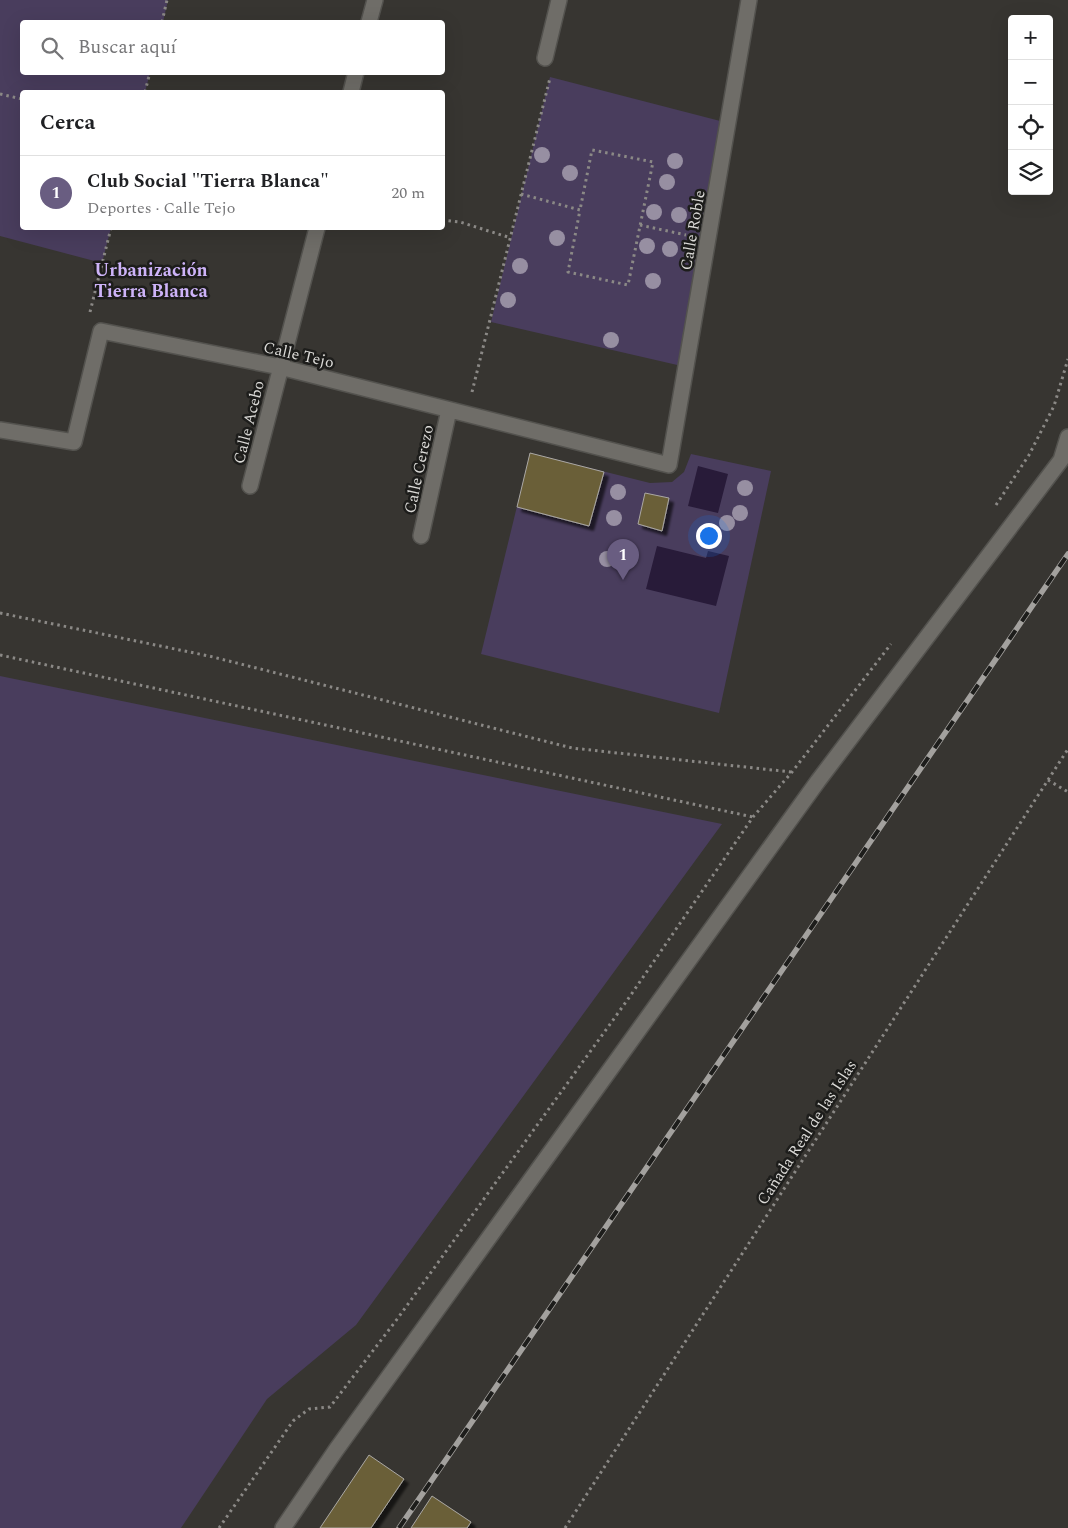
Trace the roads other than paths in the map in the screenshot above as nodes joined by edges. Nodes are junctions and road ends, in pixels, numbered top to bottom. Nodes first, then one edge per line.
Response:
1 (375, 0) edge
2 (559, 0) edge
3 (749, 0) edge
4 (370, 20) edge
5 (545, 58) road end
6 (355, 75) edge
7 (352, 90) edge
8 (315, 230) edge
9 (280, 367) junction
10 (449, 410) junction
11 (0, 430) edge
12 (1068, 437) edge
13 (669, 465) joint
14 (250, 486) dead end
15 (421, 536) dead end
16 (283, 1528) edge

1 - 4 street
2 - 5 street
3 - 13 street, Calle Roble
6 - 7 street
8 - 9 street, Calle Acebo
9 - 10 street, Calle Tejo
9 - 11 street, Calle Tejo
9 - 14 street, Calle Acebo
10 - 13 street, Calle Tejo
10 - 15 street, Calle Cerezo
12 - 16 street

